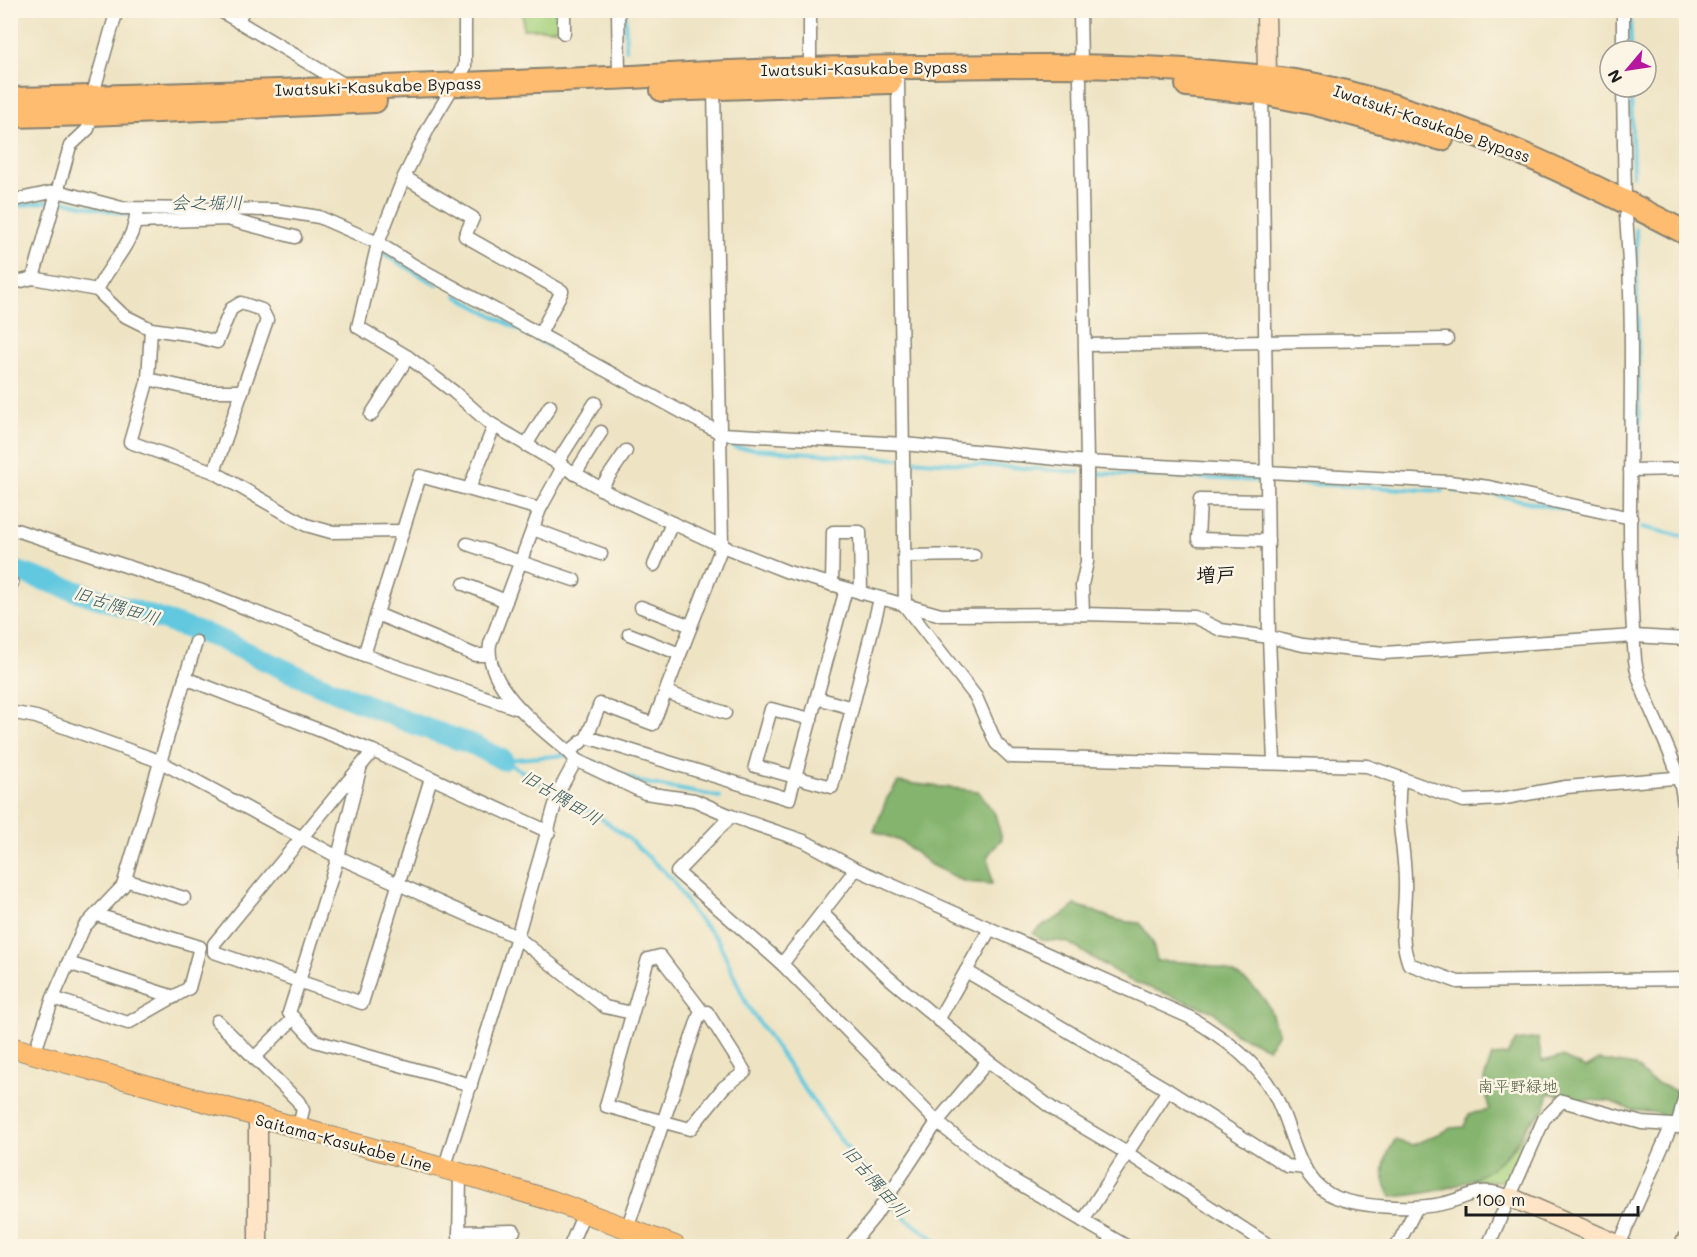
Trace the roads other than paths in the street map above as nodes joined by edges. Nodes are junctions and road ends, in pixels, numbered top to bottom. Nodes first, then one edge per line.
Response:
1 (117, 10) edge
2 (219, 10) edge
3 (465, 10) edge
4 (564, 10) edge
5 (618, 10) edge
6 (810, 10) edge
7 (1080, 10) edge
8 (1266, 10) edge
9 (1623, 10) edge
10 (241, 16) edge
11 (564, 33) dead end
12 (1623, 39) edge
13 (810, 68) junction
14 (1081, 73) junction
15 (620, 77) junction
16 (898, 82) junction
17 (1264, 85) junction
18 (348, 87) junction
19 (714, 88) junction
20 (451, 91) junction
21 (10, 99) edge
22 (1623, 99) edge
23 (92, 106) junction
24 (10, 116) edge
25 (404, 177) junction
26 (56, 197) junction
27 (10, 201) edge
28 (238, 208) junction
29 (1626, 208) junction
30 (136, 215) junction
31 (236, 221) junction
32 (1686, 233) edge
33 (295, 237) dead end
34 (378, 243) junction
35 (1686, 248) edge
36 (33, 278) junction
37 (10, 284) edge
38 (97, 290) junction
39 (151, 329) junction
40 (540, 334) junction
41 (1447, 339) dead end
42 (1266, 342) junction
43 (1086, 345) junction
44 (408, 357) junction
45 (148, 379) junction
46 (240, 392) junction
47 (595, 403) dead end
48 (550, 406) dead end
49 (371, 415) dead end
50 (494, 426) junction
51 (601, 432) dead end
52 (722, 434) junction
53 (526, 444) junction
54 (904, 444) junction
55 (626, 451) dead end
56 (1087, 462) junction
57 (560, 465) junction
58 (1686, 469) edge
59 (1630, 470) junction
60 (214, 472) junction
61 (1267, 473) junction
62 (575, 474) junction
63 (469, 489) junction
64 (600, 489) junction
65 (1267, 501) junction
66 (540, 508) junction
67 (1631, 518) junction
68 (672, 523) junction
69 (10, 528) edge
70 (533, 529) junction
71 (403, 531) junction
72 (1268, 541) junction
73 (468, 544) dead end
74 (722, 546) junction
75 (601, 554) dead end
76 (974, 555) dead end
77 (904, 556) junction
78 (520, 562) junction
79 (654, 565) dead end
80 (574, 580) dead end
81 (464, 584) dead end
82 (832, 585) junction
83 (846, 589) junction
84 (861, 593) junction
85 (879, 599) junction
86 (506, 602) junction
87 (905, 606) junction
88 (641, 607) dead end
89 (377, 614) junction
90 (1083, 614) junction
91 (691, 626) junction
92 (629, 634) dead end
93 (1634, 636) junction
94 (1269, 637) junction
95 (1686, 639) edge
96 (196, 642) dead end
97 (680, 654) junction
98 (364, 655) junction
99 (488, 655) junction
100 (185, 678) junction
101 (666, 692) junction
102 (817, 698) junction
103 (516, 708) junction
104 (852, 708) junction
105 (10, 712) edge
106 (725, 713) dead end
107 (811, 719) junction
108 (587, 737) junction
109 (373, 751) junction
110 (572, 756) junction
111 (159, 761) junction
112 (1274, 762) junction
113 (361, 765) junction
114 (795, 777) junction
115 (1683, 777) edge
116 (431, 778) junction
117 (1401, 778) junction
118 (731, 816) junction
119 (549, 832) junction
120 (302, 836) junction
121 (338, 857) junction
122 (856, 869) junction
123 (1686, 878) edge
124 (125, 880) junction
125 (396, 884) junction
126 (184, 898) dead end
127 (823, 914) junction
128 (97, 915) junction
129 (990, 929) junction
130 (517, 937) junction
131 (68, 963) junction
132 (782, 964) junction
133 (966, 971) junction
134 (1686, 979) edge
135 (300, 983) junction
136 (174, 997) junction
137 (52, 998) junction
138 (632, 1014) junction
139 (700, 1014) junction
140 (294, 1018) junction
141 (938, 1020) junction
142 (217, 1021) dead end
143 (10, 1047) edge
144 (34, 1054) junction
145 (254, 1058) junction
146 (988, 1061) junction
147 (471, 1085) junction
148 (1168, 1090) junction
149 (1686, 1091) edge
150 (258, 1118) junction
151 (937, 1122) junction
152 (663, 1124) junction
153 (1678, 1127) edge
154 (298, 1129) junction
155 (1127, 1153) junction
156 (1305, 1168) junction
157 (452, 1171) junction
158 (1510, 1197) junction
159 (1417, 1207) junction
160 (584, 1213) junction
161 (1083, 1221) junction
162 (627, 1229) junction
163 (514, 1231) dead end
164 (459, 1232) junction
165 (1686, 1241) edge
166 (258, 1246) edge
167 (459, 1246) edge
168 (570, 1246) edge
169 (675, 1246) edge
170 (850, 1246) edge
171 (1126, 1246) edge
172 (1270, 1246) edge
173 (1397, 1246) edge
174 (1488, 1246) edge
175 (1621, 1246) edge
176 (1684, 1246) edge

1 - 23 street
2 - 10 street
3 - 20 street
4 - 11 street
5 - 15 street
6 - 13 street
7 - 14 street
8 - 17 street
9 - 12 street
10 - 18 street
13 - 14 highway, Iwatsuki-Kasukabe Bypass
13 - 15 highway, Iwatsuki-Kasukabe Bypass
14 - 16 highway, Iwatsuki-Kasukabe Bypass
14 - 17 highway, Iwatsuki-Kasukabe Bypass
14 - 43 street
15 - 20 highway, Iwatsuki-Kasukabe Bypass
16 - 19 highway, Iwatsuki-Kasukabe Bypass
16 - 54 street
17 - 29 highway, Iwatsuki-Kasukabe Bypass
17 - 42 street
18 - 20 highway, Iwatsuki-Kasukabe Bypass
18 - 23 highway, Iwatsuki-Kasukabe Bypass
19 - 20 highway, Iwatsuki-Kasukabe Bypass
19 - 52 street
20 - 23 highway, Iwatsuki-Kasukabe Bypass
20 - 25 street
21 - 23 highway, Iwatsuki-Kasukabe Bypass
22 - 29 street
23 - 24 highway, Iwatsuki-Kasukabe Bypass
23 - 26 street
25 - 34 street
25 - 40 street
26 - 27 street
26 - 30 street
26 - 36 street
28 - 30 street
28 - 31 street
28 - 34 street
29 - 32 highway, Iwatsuki-Kasukabe Bypass
29 - 35 highway, Iwatsuki-Kasukabe Bypass
29 - 59 street
30 - 31 street
30 - 38 street
31 - 33 street
34 - 40 street
34 - 44 street
36 - 37 street
36 - 38 street
38 - 39 street
39 - 45 street
39 - 46 street
40 - 52 street
41 - 42 street
42 - 43 street
42 - 61 street
43 - 56 street
44 - 49 street
44 - 50 street
45 - 46 street
45 - 60 street
46 - 60 street
47 - 57 street
48 - 53 street
50 - 53 street
50 - 63 street
51 - 62 street
52 - 54 street
52 - 74 street
53 - 57 street
54 - 56 street
54 - 77 street
55 - 64 street
56 - 61 street
56 - 90 street
57 - 62 street
57 - 66 street
58 - 59 street
59 - 67 street
60 - 71 street
61 - 65 street
61 - 67 street
62 - 64 street
63 - 66 street
63 - 71 street
64 - 68 street
65 - 72 street
65 - 72 street
66 - 70 street
67 - 93 street
68 - 74 street
68 - 79 street
69 - 98 street
70 - 75 street
70 - 78 street
71 - 89 street
72 - 94 street
73 - 78 street
74 - 82 street
74 - 91 street
76 - 77 street
77 - 87 street
78 - 80 street
78 - 86 street
81 - 86 street
82 - 83 street
82 - 84 street
83 - 84 street
83 - 102 street
84 - 85 street
85 - 87 street
85 - 104 street
86 - 99 street
87 - 90 street
87 - 112 street
88 - 91 street
89 - 98 street
89 - 99 street
90 - 94 street
91 - 97 street
92 - 97 street
93 - 94 street
93 - 95 street
93 - 115 street
94 - 112 street
96 - 100 street
97 - 101 street
98 - 103 street
99 - 103 street
100 - 109 street
100 - 111 street
101 - 106 street
101 - 108 street
102 - 104 street
102 - 107 street
103 - 110 street
104 - 114 street
105 - 111 street
107 - 114 street
107 - 114 street
108 - 110 street
108 - 114 street
109 - 113 street
109 - 116 street
110 - 118 street
110 - 119 street
111 - 120 street
111 - 124 street
112 - 117 street
113 - 120 street
113 - 121 street
115 - 117 street
115 - 123 street
116 - 119 street
116 - 125 street
117 - 134 street
118 - 122 street
118 - 132 street
119 - 130 street
120 - 121 street
120 - 135 street
121 - 125 street
121 - 135 street
122 - 127 street
122 - 129 street
124 - 126 street
124 - 128 street
125 - 130 street
125 - 135 street
127 - 132 street
127 - 141 street
128 - 131 street
128 - 136 street
129 - 133 street
129 - 156 street
130 - 138 street
130 - 147 street
131 - 136 street
131 - 137 street
132 - 151 street
133 - 141 street
133 - 148 street
135 - 140 street
136 - 137 street
137 - 144 street
138 - 139 street
138 - 152 street
139 - 152 street
139 - 152 street
140 - 145 street
140 - 147 street
141 - 146 street
142 - 145 street
143 - 144 main road, Saitama-Kasukabe Line
144 - 150 main road, Saitama-Kasukabe Line
145 - 154 street
146 - 151 street
146 - 155 street
147 - 157 street
148 - 155 street
148 - 156 street
149 - 153 street
150 - 154 main road, Saitama-Kasukabe Line
150 - 166 street
151 - 161 street
151 - 170 street
152 - 162 street
153 - 158 street
153 - 175 street
154 - 157 main road, Saitama-Kasukabe Line
155 - 161 street
155 - 172 street
156 - 159 street
157 - 160 main road, Saitama-Kasukabe Line
157 - 164 street
158 - 159 street
158 - 174 street
158 - 175 street
159 - 173 street
160 - 162 main road, Saitama-Kasukabe Line
160 - 168 street
161 - 171 street
162 - 169 main road, Saitama-Kasukabe Line
163 - 164 street
164 - 167 street
165 - 176 street

